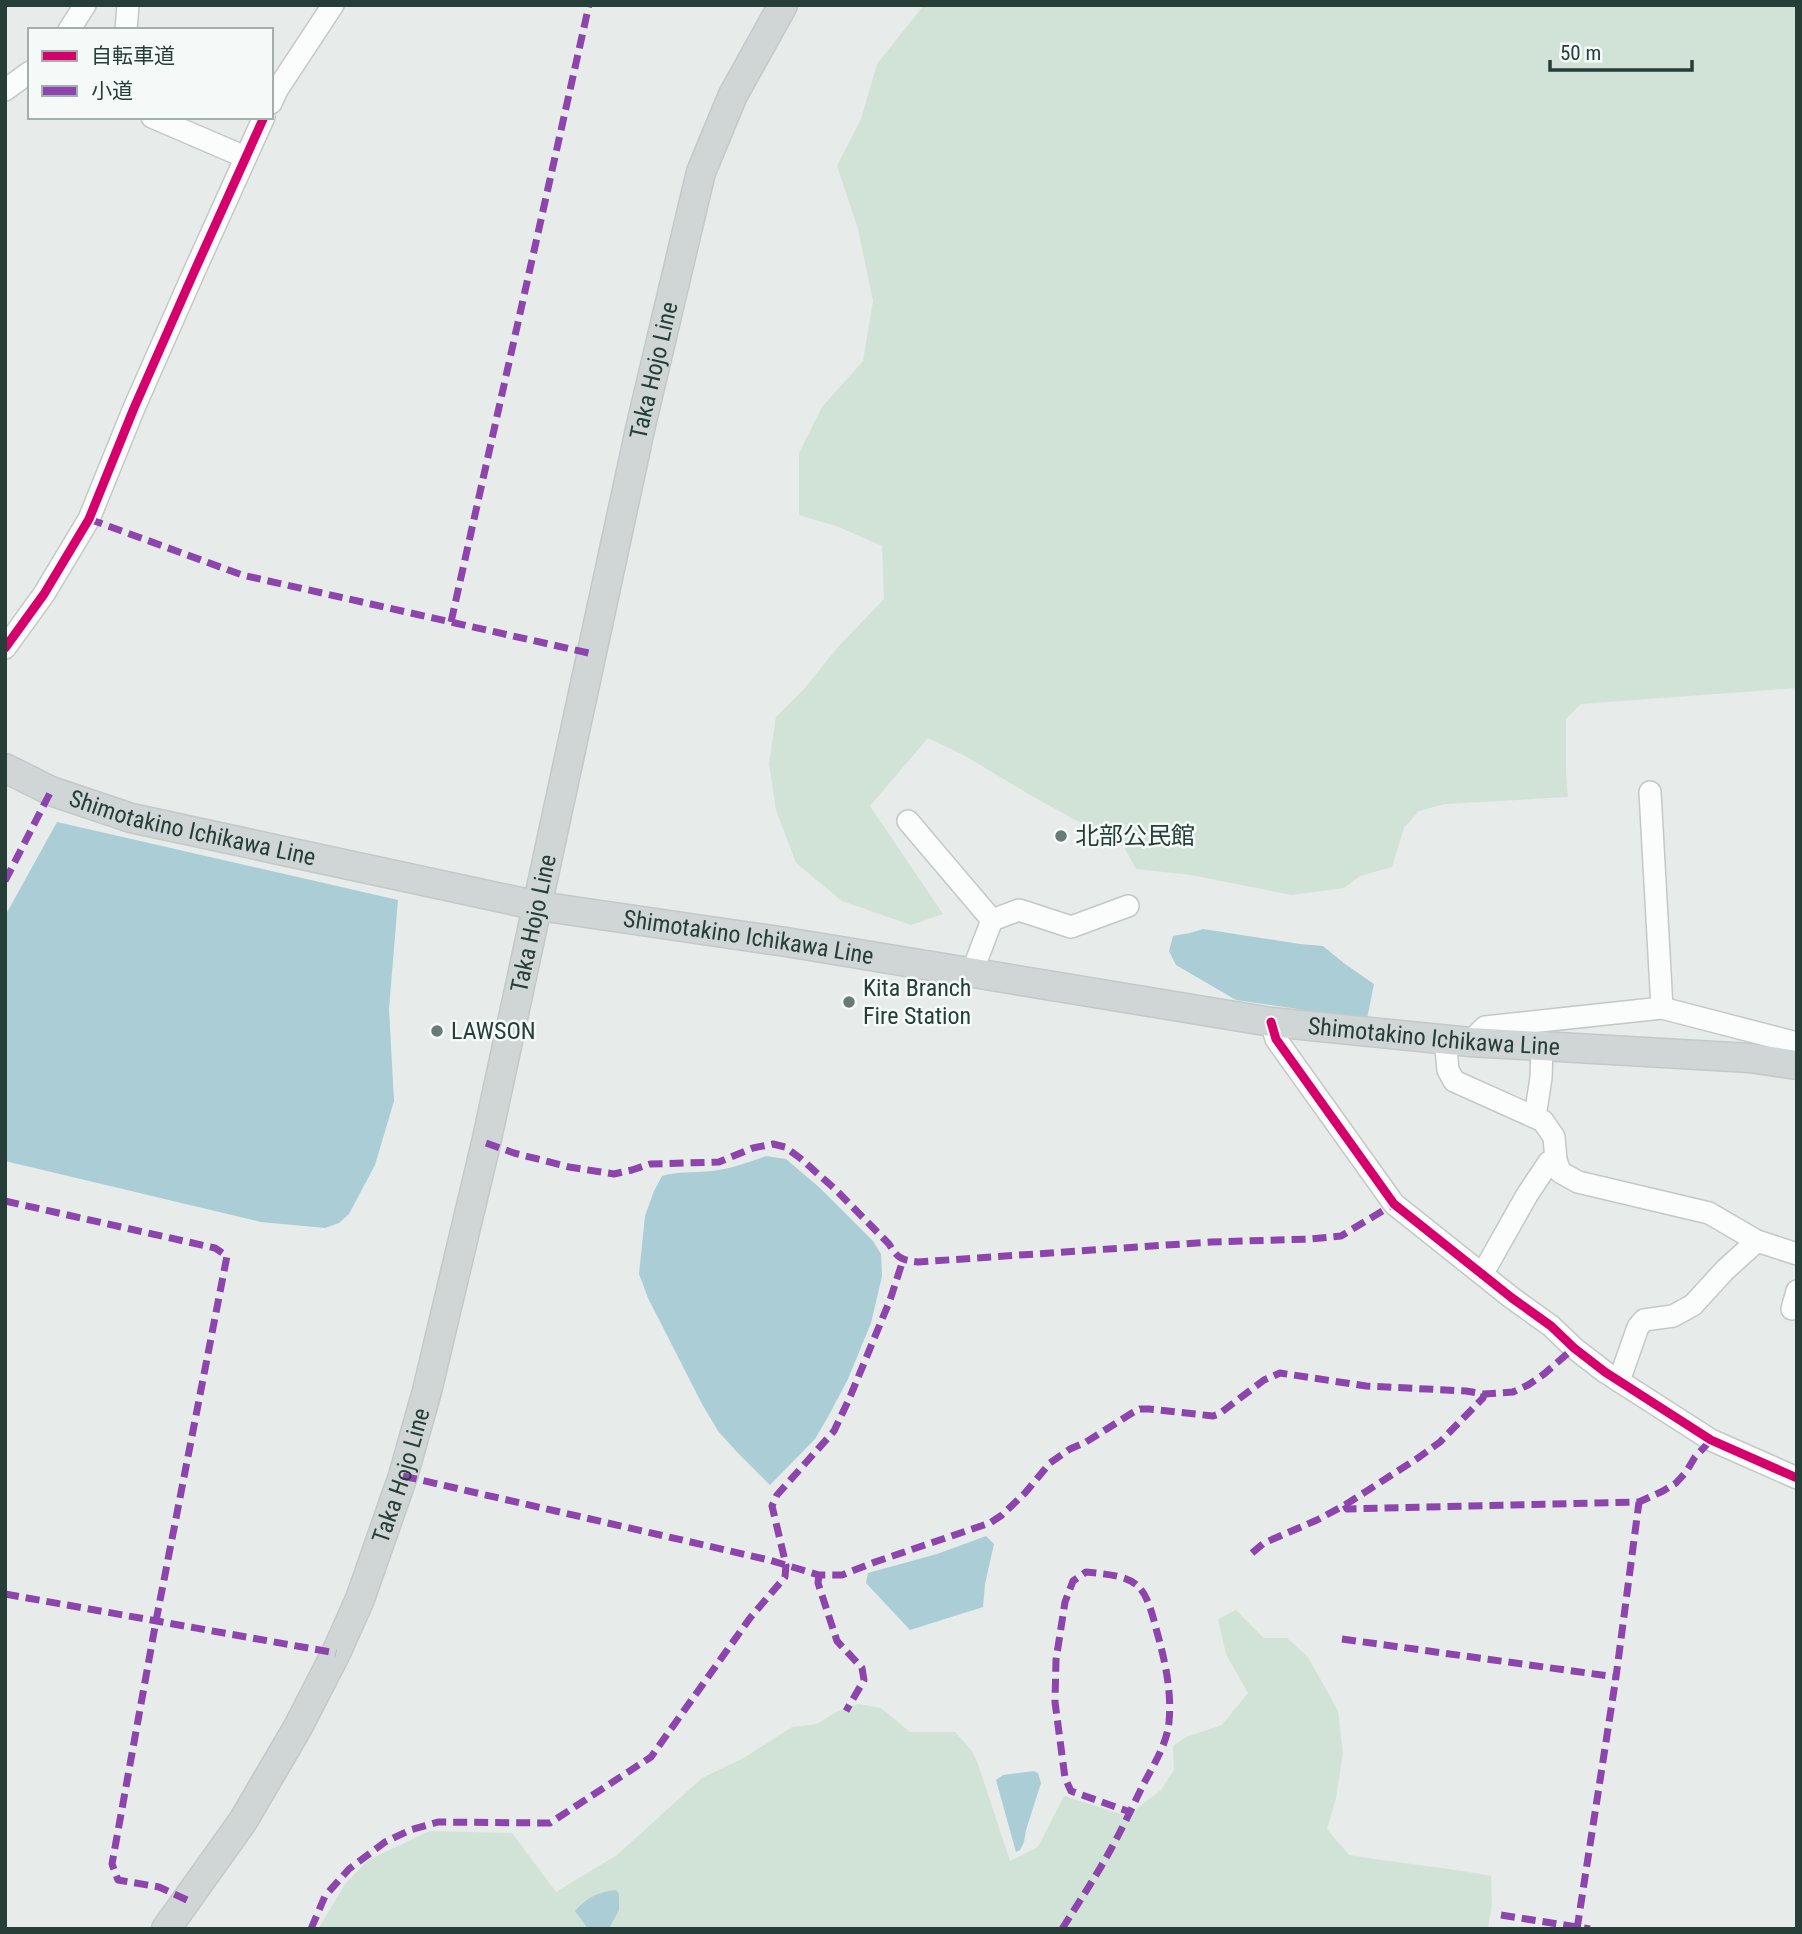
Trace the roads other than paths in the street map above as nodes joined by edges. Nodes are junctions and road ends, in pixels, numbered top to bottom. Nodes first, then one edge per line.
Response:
1 (85, 5) edge
2 (128, 5) edge
3 (313, 5) edge
4 (334, 5) edge
5 (783, 5) edge
6 (70, 28) edge
7 (126, 28) edge
8 (317, 30) junction
9 (28, 73) edge
10 (5, 90) edge
11 (273, 99) edge
12 (157, 119) edge
13 (263, 119) edge
14 (245, 157) junction
15 (5, 648) edge
16 (5, 768) edge
17 (1650, 792) dead end
18 (908, 821) dead end
19 (538, 905) junction
20 (1128, 906) dead end
21 (992, 920) junction
22 (972, 972) junction
23 (1662, 1008) junction
24 (1271, 1021) junction
25 (1458, 1040) junction
26 (1797, 1043) edge
27 (1542, 1046) junction
28 (1797, 1065) edge
29 (1535, 1117) junction
30 (1556, 1160) junction
31 (1756, 1241) junction
32 (1797, 1254) edge
33 (1483, 1273) junction
34 (1619, 1381) junction
35 (1797, 1478) edge
36 (166, 1929) edge

1 - 6 street
2 - 7 street
3 - 8 street
4 - 8 street
5 - 19 main road, Taka Hojo Line
8 - 11 street
9 - 10 street
12 - 14 street
13 - 14 street
14 - 15 street
16 - 19 main road, Shimotakino Ichikawa Line
17 - 23 street
18 - 21 street
19 - 22 main road, Shimotakino Ichikawa Line
19 - 36 main road, Taka Hojo Line
20 - 21 street
21 - 22 street
22 - 24 main road, Shimotakino Ichikawa Line
23 - 25 street
23 - 26 street
24 - 25 main road, Shimotakino Ichikawa Line
24 - 33 street
25 - 27 main road, Shimotakino Ichikawa Line
25 - 29 street
27 - 28 main road, Shimotakino Ichikawa Line
27 - 29 street
29 - 30 street
30 - 31 street
30 - 33 street
31 - 32 street
31 - 34 street
33 - 34 street
34 - 35 street

